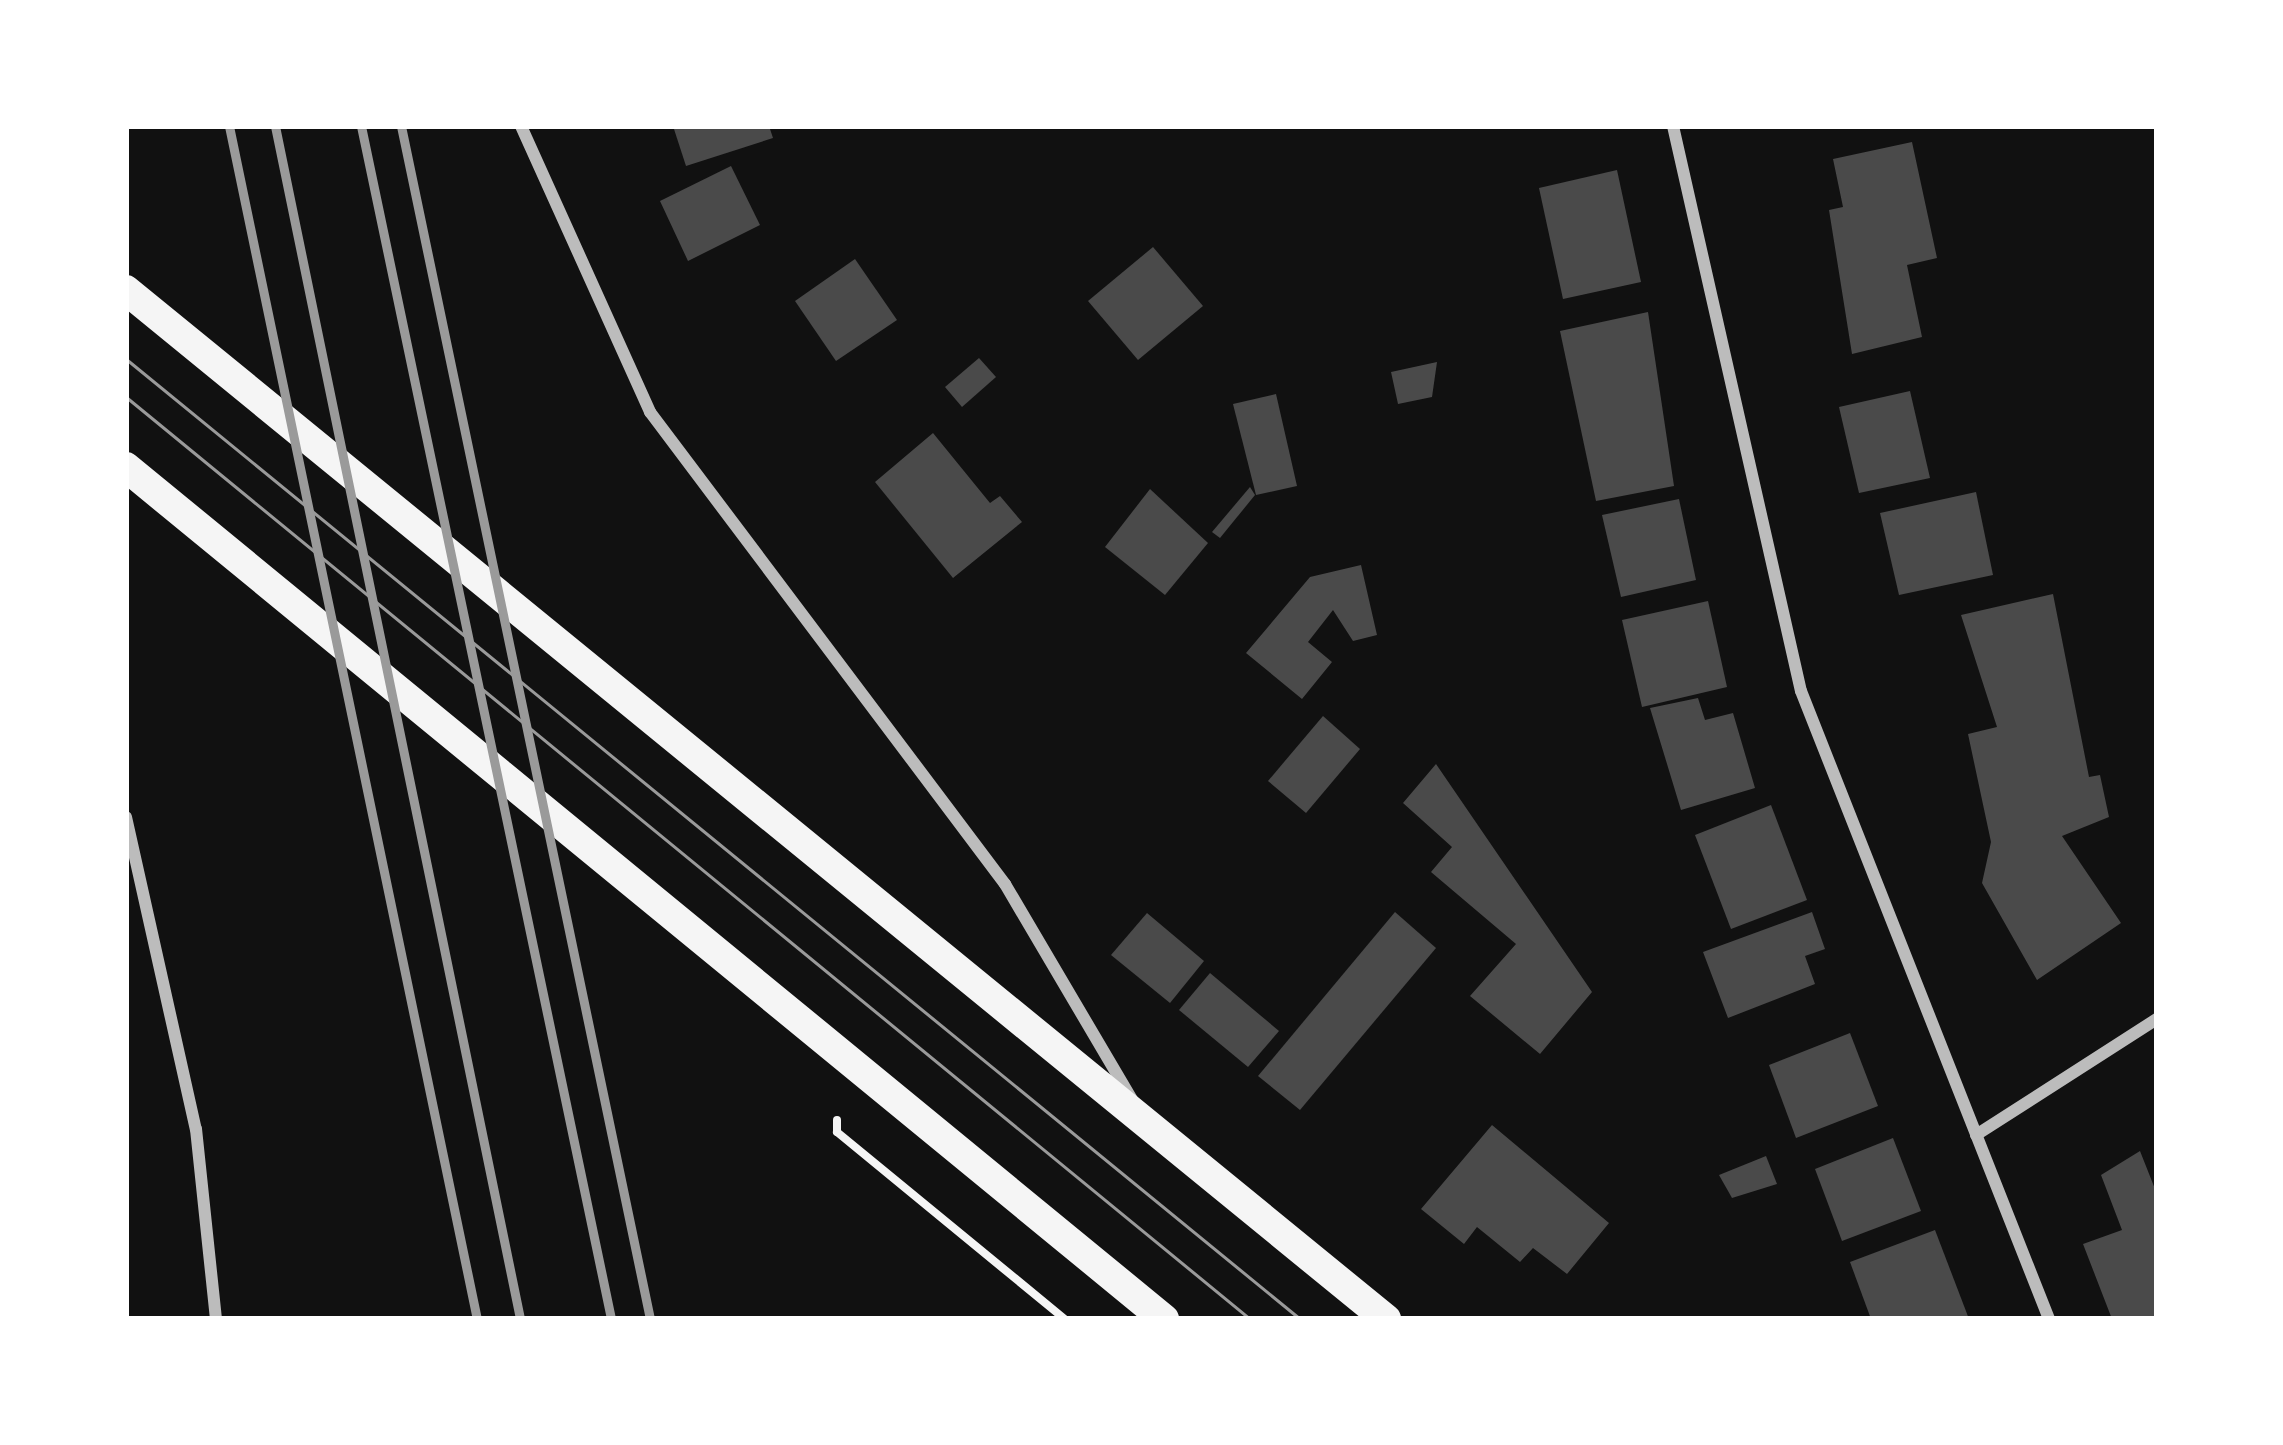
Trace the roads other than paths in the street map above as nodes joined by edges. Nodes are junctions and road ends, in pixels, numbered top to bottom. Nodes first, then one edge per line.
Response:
1 (521, 126) edge
2 (1673, 126) edge
3 (126, 290) edge
4 (126, 466) edge
5 (126, 817) edge
6 (2157, 1019) edge
7 (1149, 1127) junction
8 (1976, 1136) junction
9 (216, 1319) edge
10 (1164, 1319) edge
11 (1386, 1319) edge
12 (2049, 1319) edge

1 - 7 street
2 - 8 street
3 - 7 main road
4 - 10 main road
5 - 9 street
6 - 8 street
7 - 11 main road
8 - 12 street

